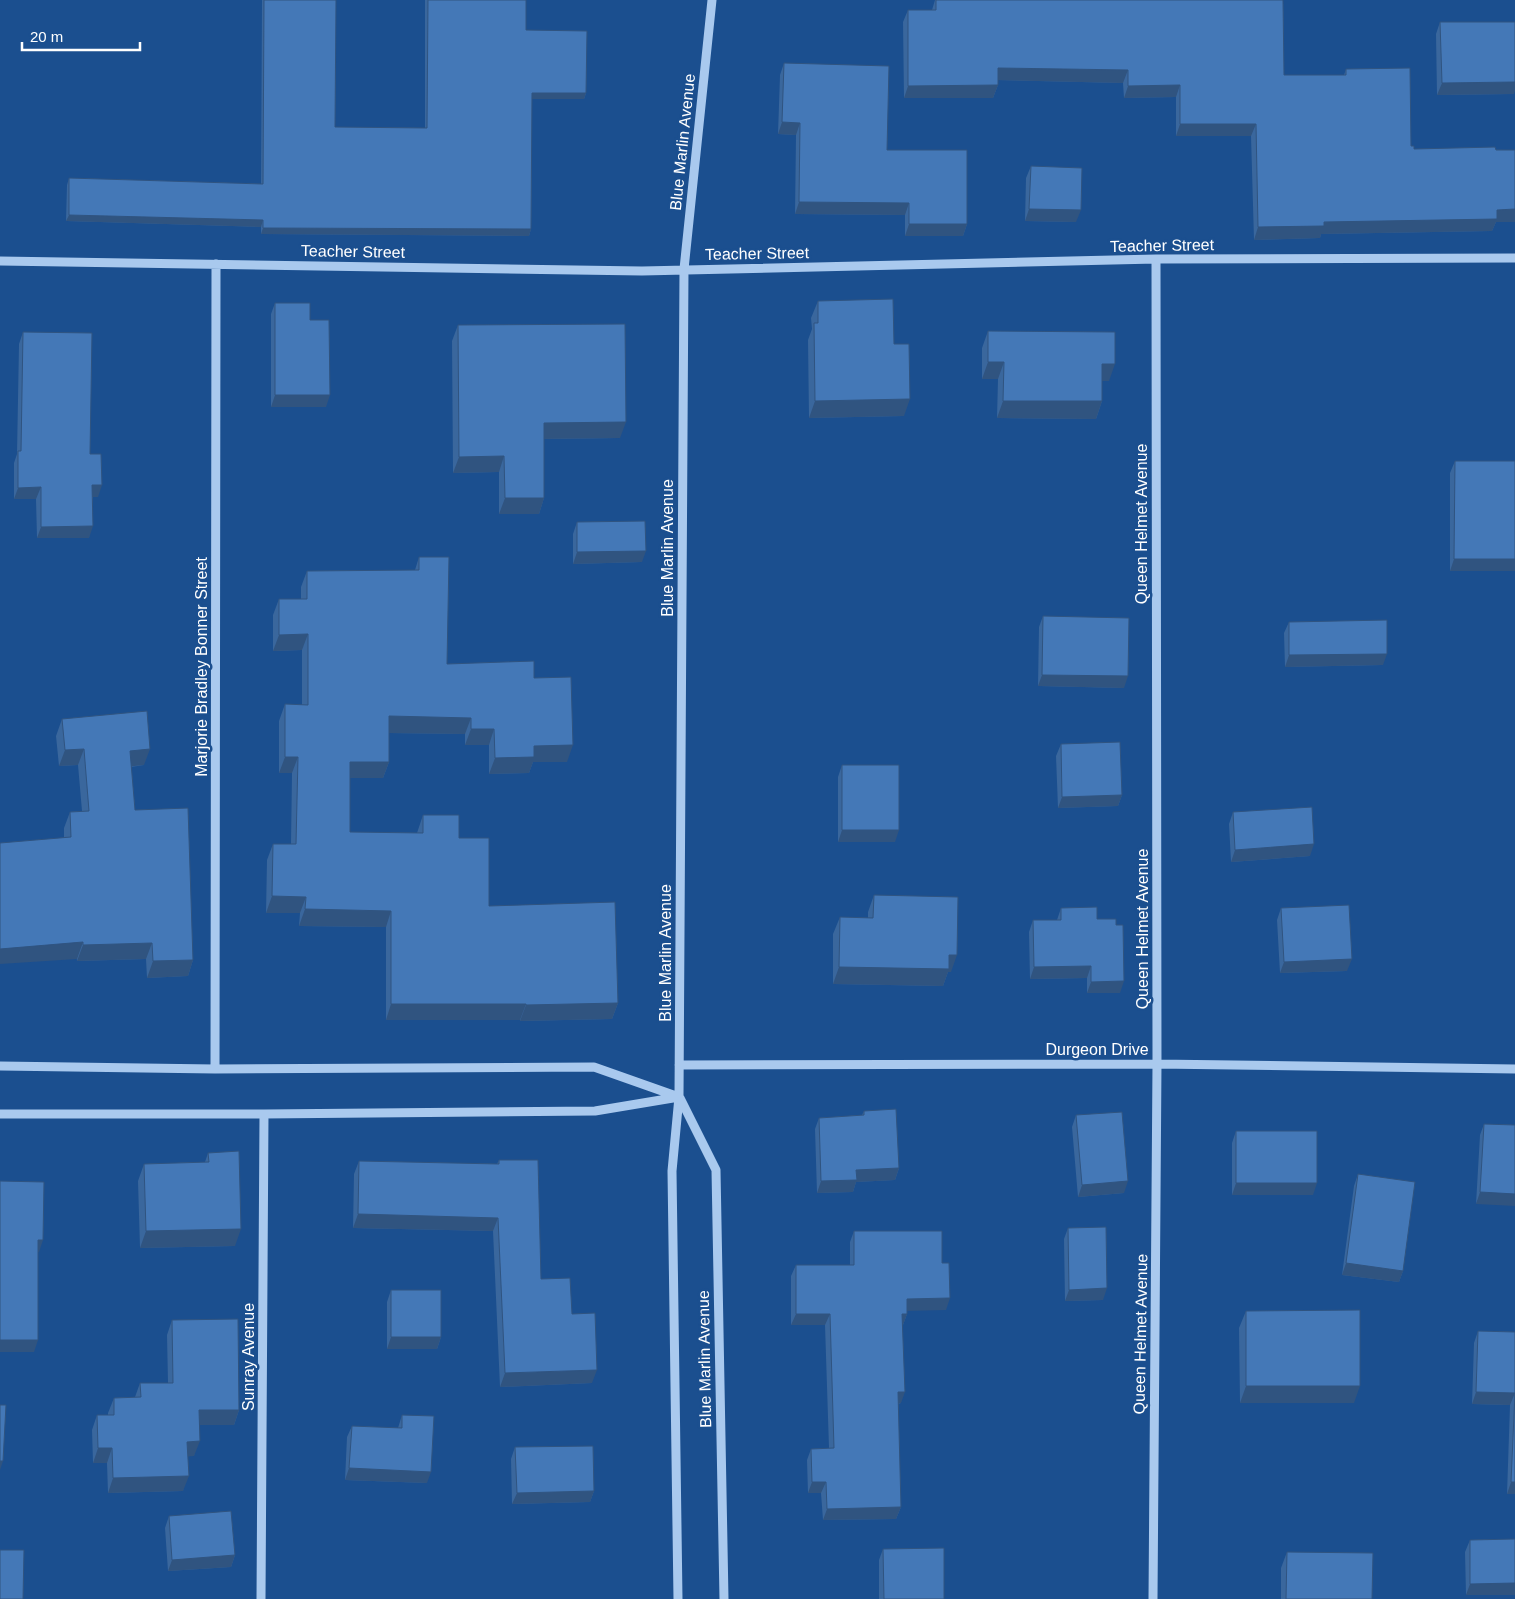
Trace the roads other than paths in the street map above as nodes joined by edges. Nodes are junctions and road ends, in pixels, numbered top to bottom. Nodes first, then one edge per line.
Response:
1 (712, 0) edge
2 (1515, 258) edge
3 (1156, 259) junction
4 (0, 261) edge
5 (216, 264) junction
6 (684, 270) junction
7 (1158, 1064) junction
8 (679, 1065) junction
9 (0, 1066) edge
10 (215, 1069) junction
11 (1515, 1069) edge
12 (679, 1097) junction
13 (0, 1114) edge
14 (264, 1114) junction
15 (261, 1599) edge
16 (678, 1599) edge
17 (724, 1599) edge
18 (1153, 1599) edge

1 - 6 street, Blue Marlin Avenue
2 - 3 street, Teacher Street
3 - 6 street, Teacher Street
3 - 7 street, Queen Helmet Avenue
4 - 5 street, Teacher Street
5 - 6 street, Teacher Street
5 - 10 street, Marjorie Bradley Bonner Street
6 - 8 street, Blue Marlin Avenue
7 - 8 street, Durgeon Drive
7 - 11 street, Durgeon Drive
7 - 18 street, Queen Helmet Avenue
8 - 12 street, Blue Marlin Avenue
9 - 10 street
10 - 12 street
12 - 14 street
12 - 16 street, Blue Marlin Avenue
12 - 17 street, Blue Marlin Avenue
13 - 14 street
14 - 15 street, Sunray Avenue

